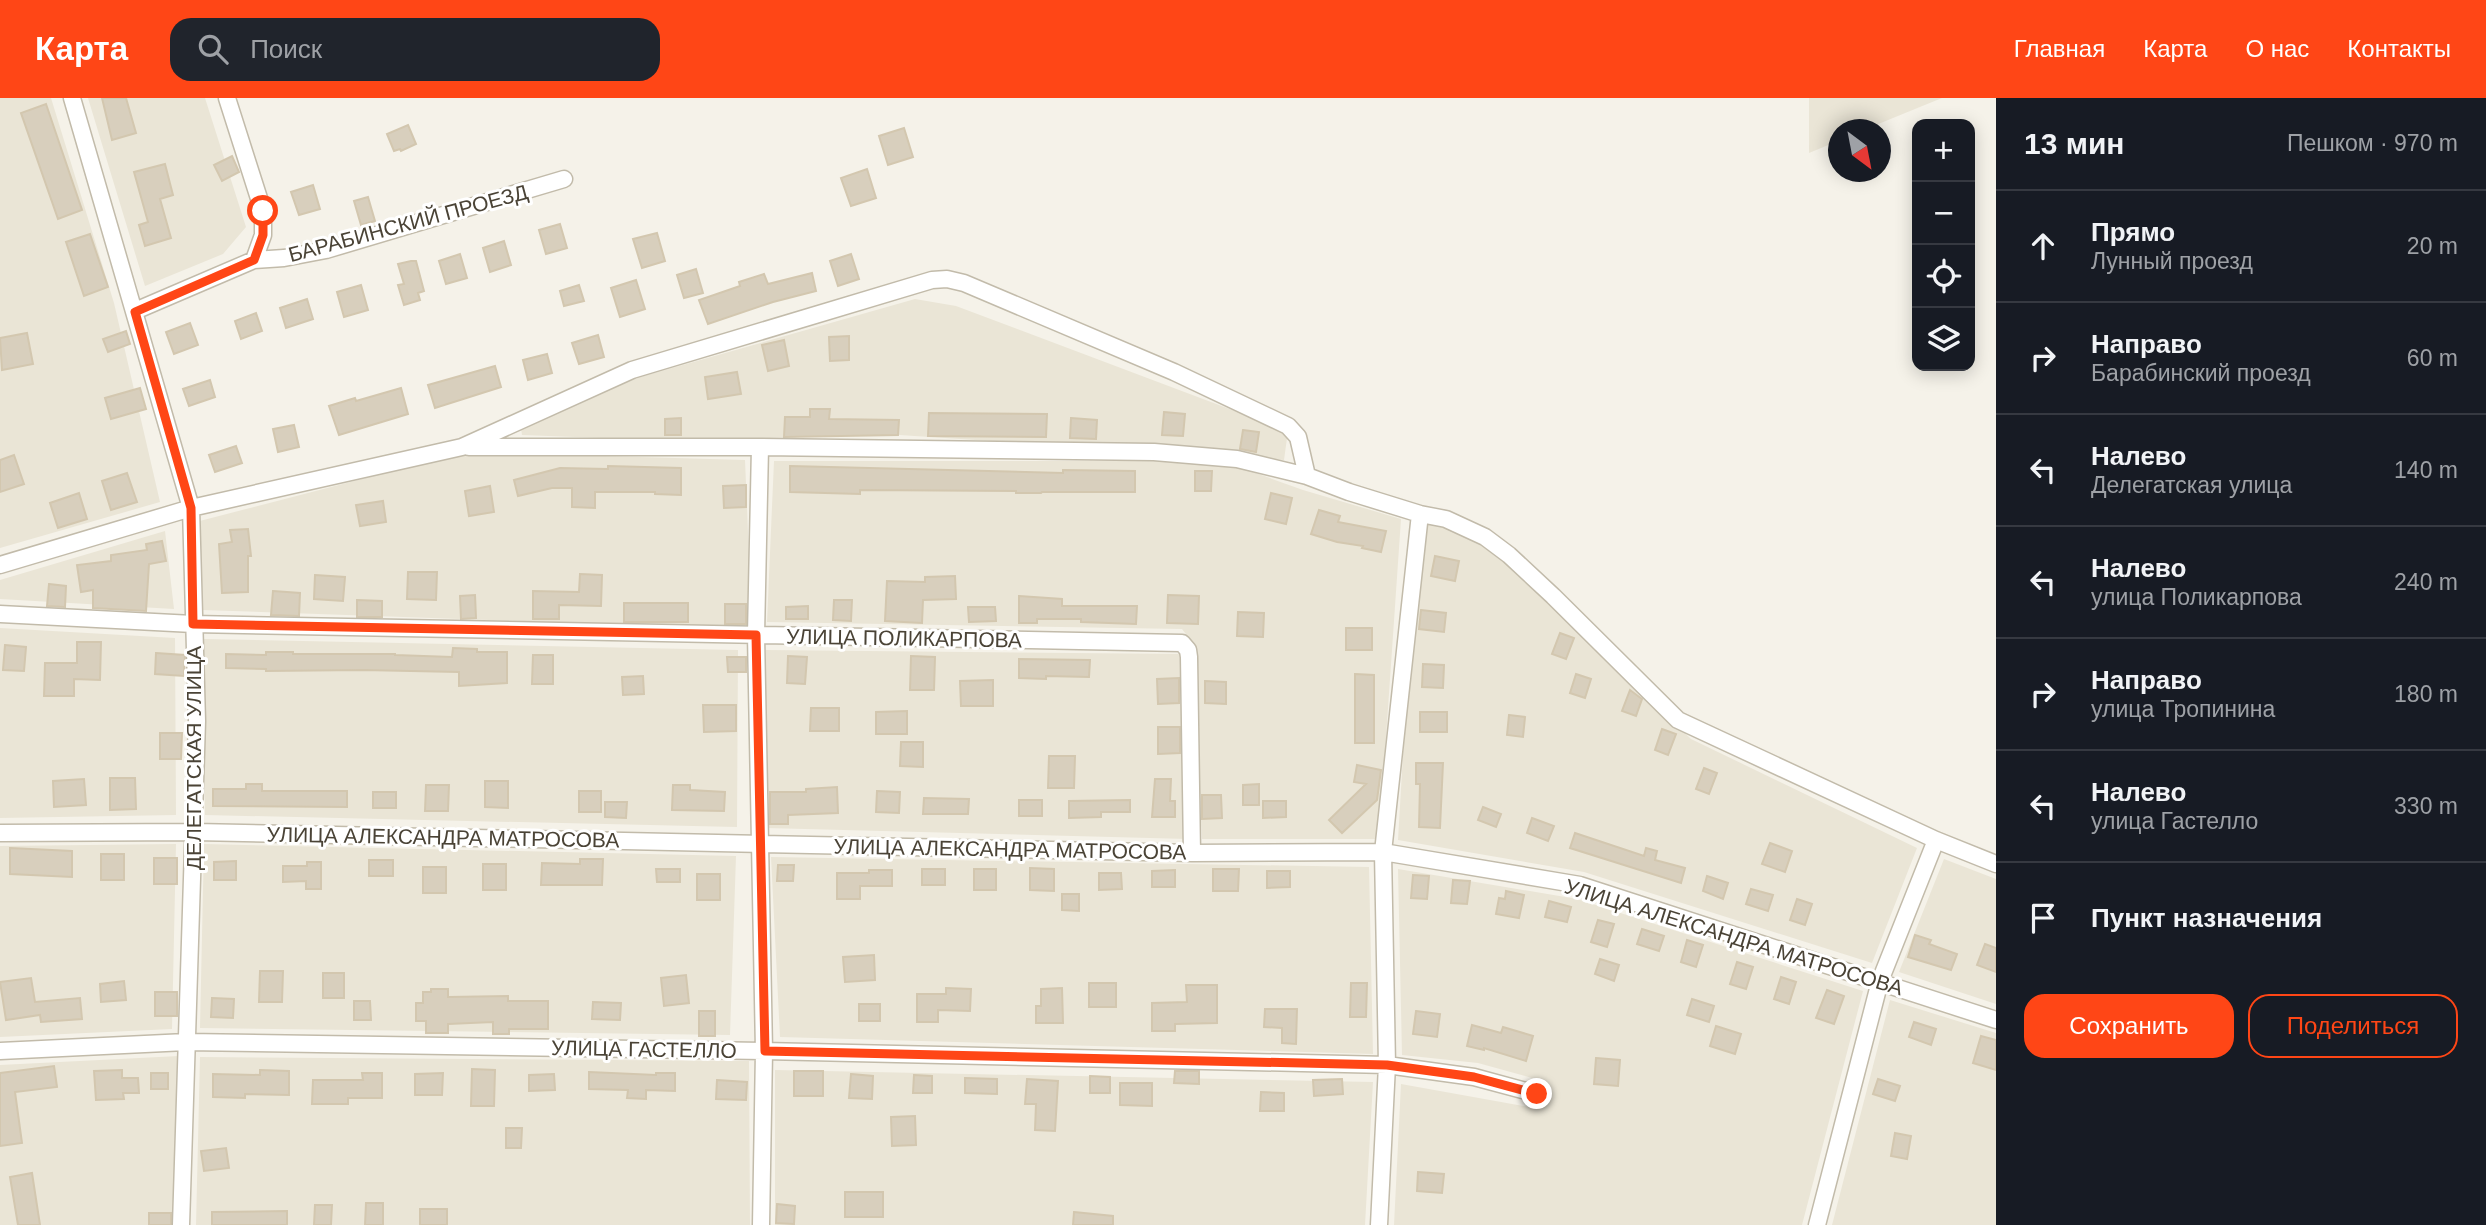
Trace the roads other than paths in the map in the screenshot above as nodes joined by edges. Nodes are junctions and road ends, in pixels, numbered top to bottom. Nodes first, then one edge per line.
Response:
1 (72, 98) edge
2 (227, 98) edge
3 (564, 179) dead end
4 (254, 260) junction
5 (135, 312) junction
6 (462, 447) junction
7 (760, 447) junction
8 (1307, 476) junction
9 (191, 508) junction
10 (1420, 514) junction
11 (0, 565) edge
12 (0, 614) edge
13 (193, 624) junction
14 (756, 635) junction
15 (195, 832) junction
16 (0, 833) edge
17 (1936, 840) junction
18 (761, 844) junction
19 (1383, 852) junction
20 (1192, 853) junction
21 (1996, 864) edge
22 (1880, 981) junction
23 (1996, 1020) edge
24 (186, 1042) junction
25 (0, 1051) edge
26 (765, 1051) junction
27 (1387, 1065) junction
28 (1537, 1094) dead end
29 (181, 1225) edge
30 (761, 1225) edge
31 (1379, 1225) edge
32 (1817, 1225) edge

1 - 5 street, ДЕЛЕГАТСКАЯ УЛИЦА
2 - 4 street
3 - 4 street, БАРАБИНСКИЙ ПРОЕЗД
4 - 5 street, БАРАБИНСКИЙ ПРОЕЗД
5 - 9 street, ДЕЛЕГАТСКАЯ УЛИЦА
6 - 7 street
6 - 8 street
6 - 9 street
7 - 8 street
7 - 14 street
8 - 10 street
9 - 11 street
9 - 13 street, ДЕЛЕГАТСКАЯ УЛИЦА
10 - 17 street
10 - 19 street
12 - 13 street, УЛИЦА ПОЛИКАРПОВА
13 - 14 street, УЛИЦА ПОЛИКАРПОВА
13 - 15 street, ДЕЛЕГАТСКАЯ УЛИЦА
14 - 18 street
14 - 20 street, УЛИЦА ПОЛИКАРПОВА
15 - 16 street, УЛИЦА АЛЕКСАНДРА МАТРОСОВА
15 - 18 street, УЛИЦА АЛЕКСАНДРА МАТРОСОВА
15 - 24 street, ДЕЛЕГАТСКАЯ УЛИЦА
17 - 21 street
17 - 22 street
18 - 20 street, УЛИЦА АЛЕКСАНДРА МАТРОСОВА
18 - 26 street
19 - 20 street, УЛИЦА АЛЕКСАНДРА МАТРОСОВА
19 - 22 street, УЛИЦА АЛЕКСАНДРА МАТРОСОВА
19 - 27 street
22 - 23 street, УЛИЦА АЛЕКСАНДРА МАТРОСОВА
22 - 32 street
24 - 25 street, УЛИЦА ГАСТЕЛЛО
24 - 26 street, УЛИЦА ГАСТЕЛЛО
24 - 29 street, ДЕЛЕГАТСКАЯ УЛИЦА
26 - 27 street, УЛИЦА ГАСТЕЛЛО
26 - 30 street
27 - 28 street, УЛИЦА ГАСТЕЛЛО
27 - 31 street

